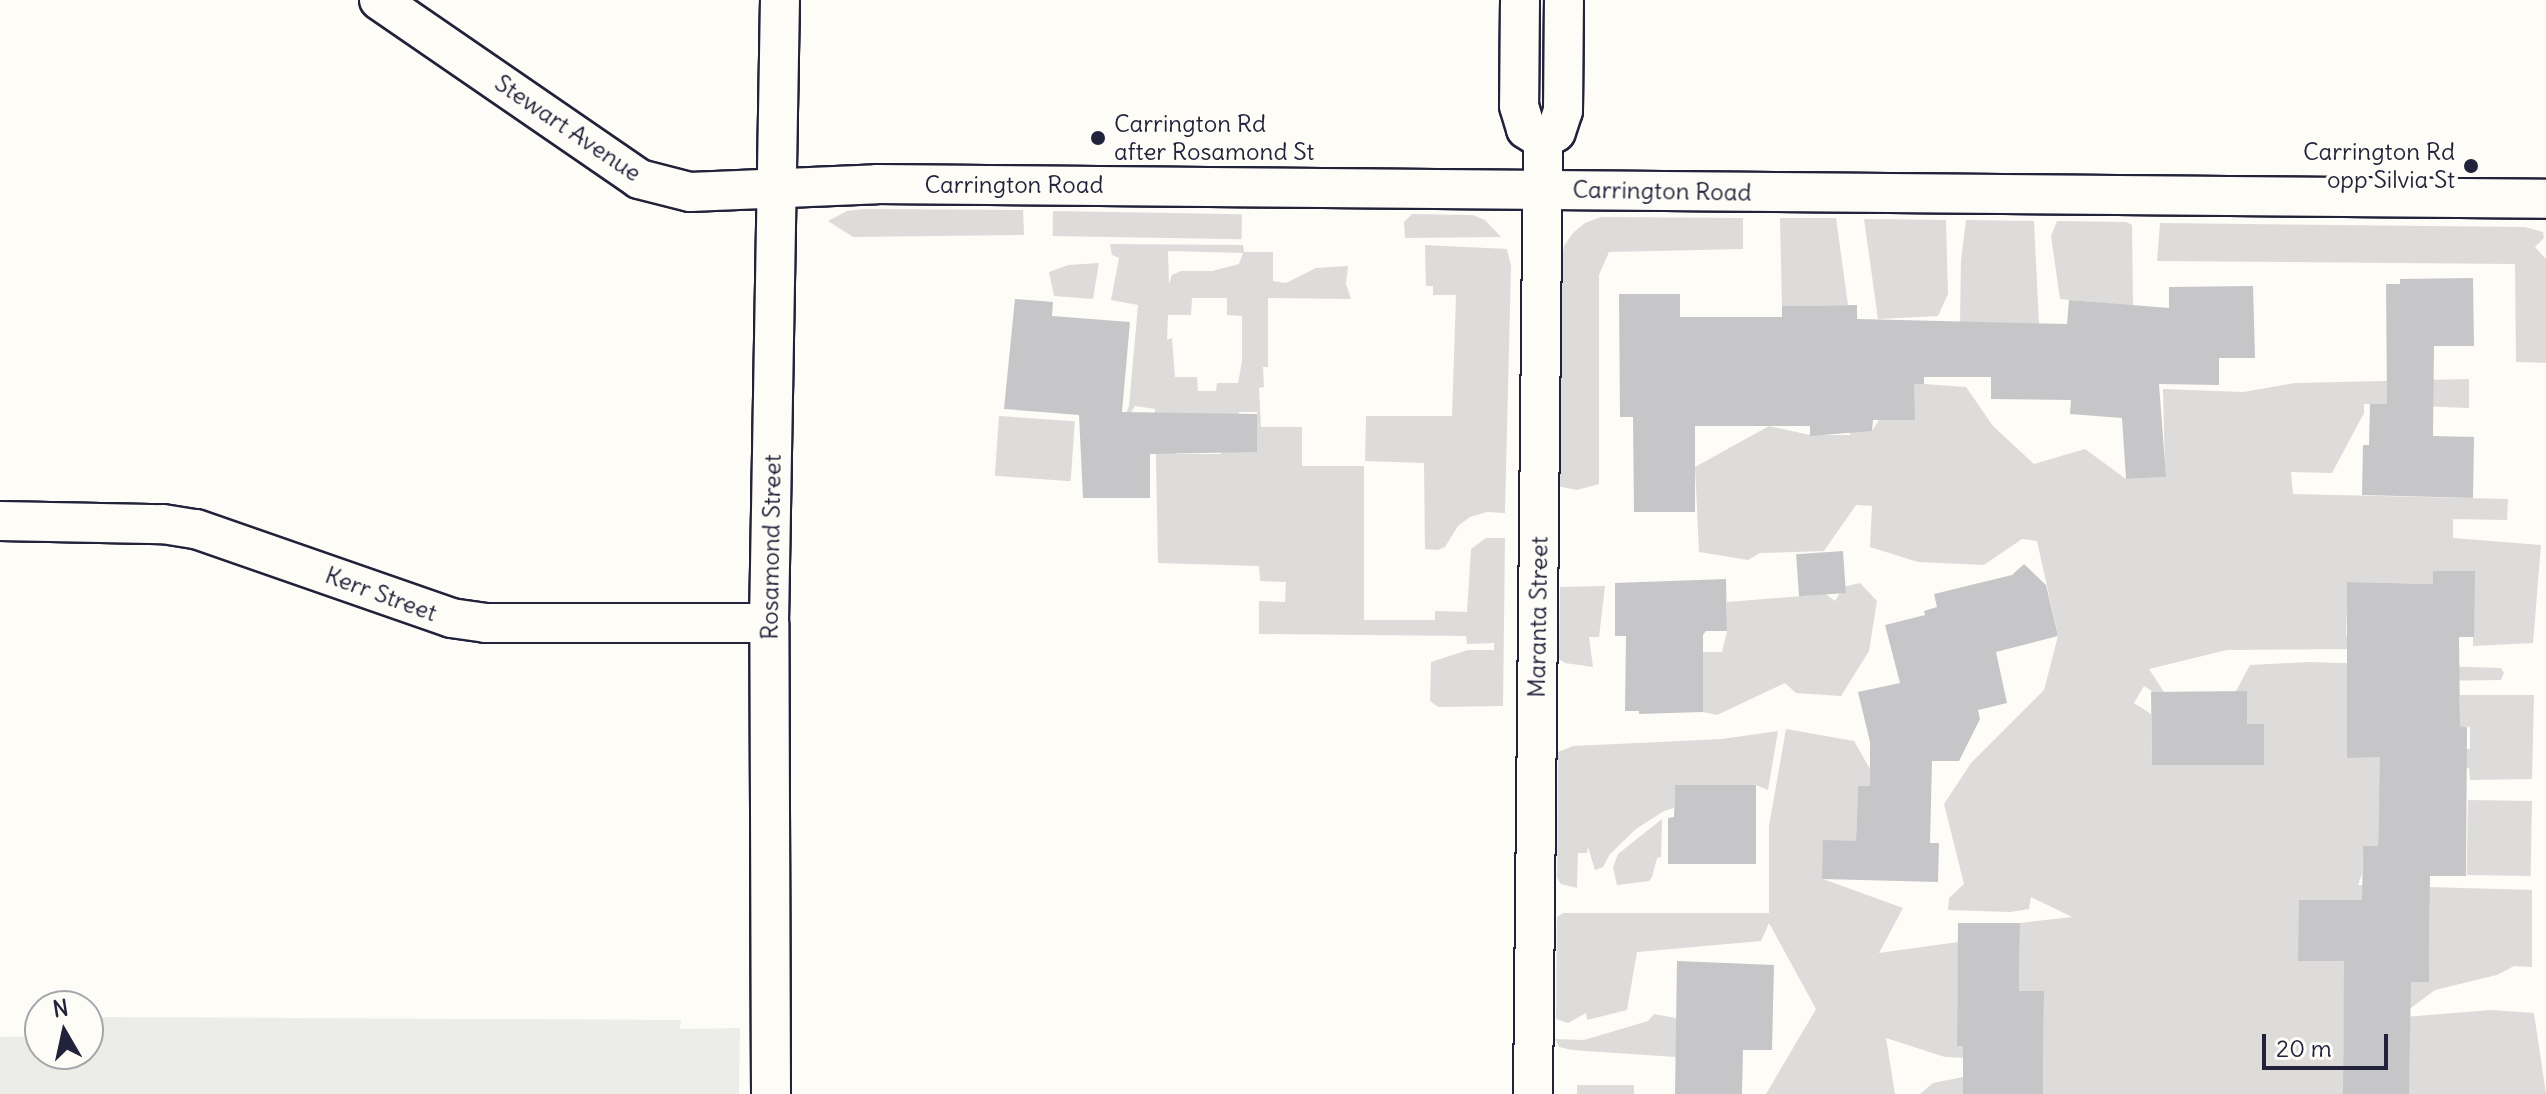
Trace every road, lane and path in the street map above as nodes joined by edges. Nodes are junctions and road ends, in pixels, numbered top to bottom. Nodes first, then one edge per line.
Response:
1 (379, 0) edge
2 (780, 0) edge
3 (1520, 0) edge
4 (1564, 0) edge
5 (1543, 140) junction
6 (778, 187) junction
7 (1543, 190) junction
8 (2546, 199) edge
9 (0, 521) edge
10 (769, 623) junction
11 (771, 1094) edge
12 (1533, 1094) edge

1 - 6 street, Stewart Avenue
2 - 6 street, Rosamond Street
3 - 5 street
4 - 5 street
5 - 7 street, Maranta Street
6 - 7 street, Carrington Road
6 - 10 street, Rosamond Street
7 - 8 street, Carrington Road
7 - 12 street, Maranta Street
9 - 10 street, Kerr Street
10 - 11 street, Rosamond Street

